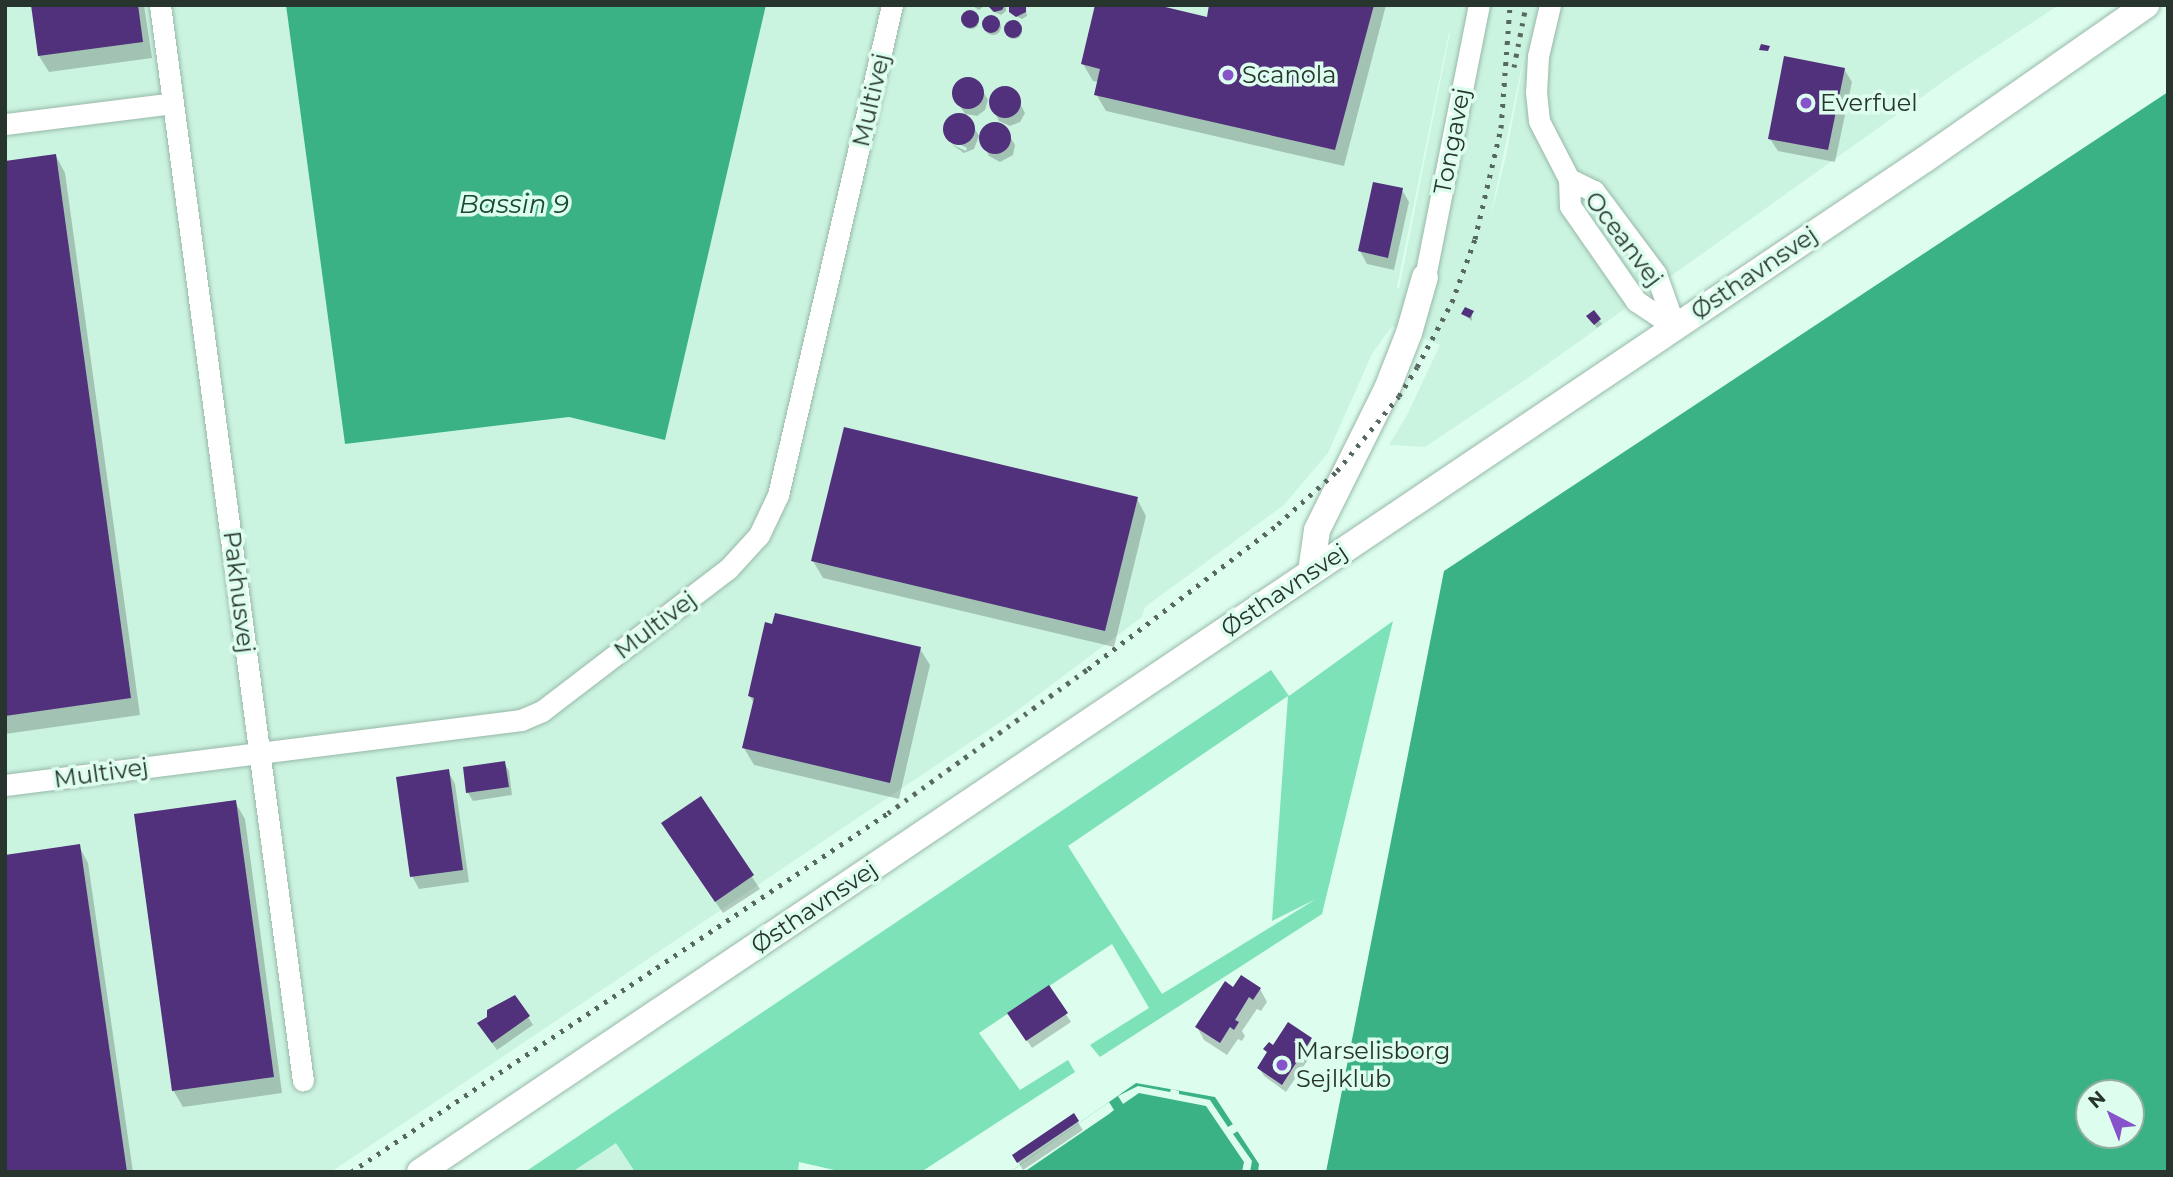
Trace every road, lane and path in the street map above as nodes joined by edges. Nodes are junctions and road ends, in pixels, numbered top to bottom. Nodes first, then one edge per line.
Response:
1 (160, 5) edge
2 (892, 5) edge
3 (1479, 5) edge
4 (1550, 5) edge
5 (2146, 5) edge
6 (173, 103) junction
7 (5, 124) edge
8 (1569, 179) junction
9 (1425, 276) joint
10 (1675, 327) junction
11 (1311, 572) junction
12 (259, 751) junction
13 (5, 785) edge
14 (303, 1081) dead end
15 (420, 1172) edge

1 - 6 street, Pakhusvej
2 - 12 street, Multivej
3 - 9 street, Tongavej
4 - 8 street, Oceanvej
5 - 10 street, Østhavnsvej
6 - 7 street
6 - 12 street, Pakhusvej
8 - 10 street, Oceanvej
8 - 10 street, Oceanvej
9 - 11 street
10 - 11 street, Østhavnsvej
11 - 15 street, Østhavnsvej
12 - 13 street, Multivej
12 - 14 street, Pakhusvej

